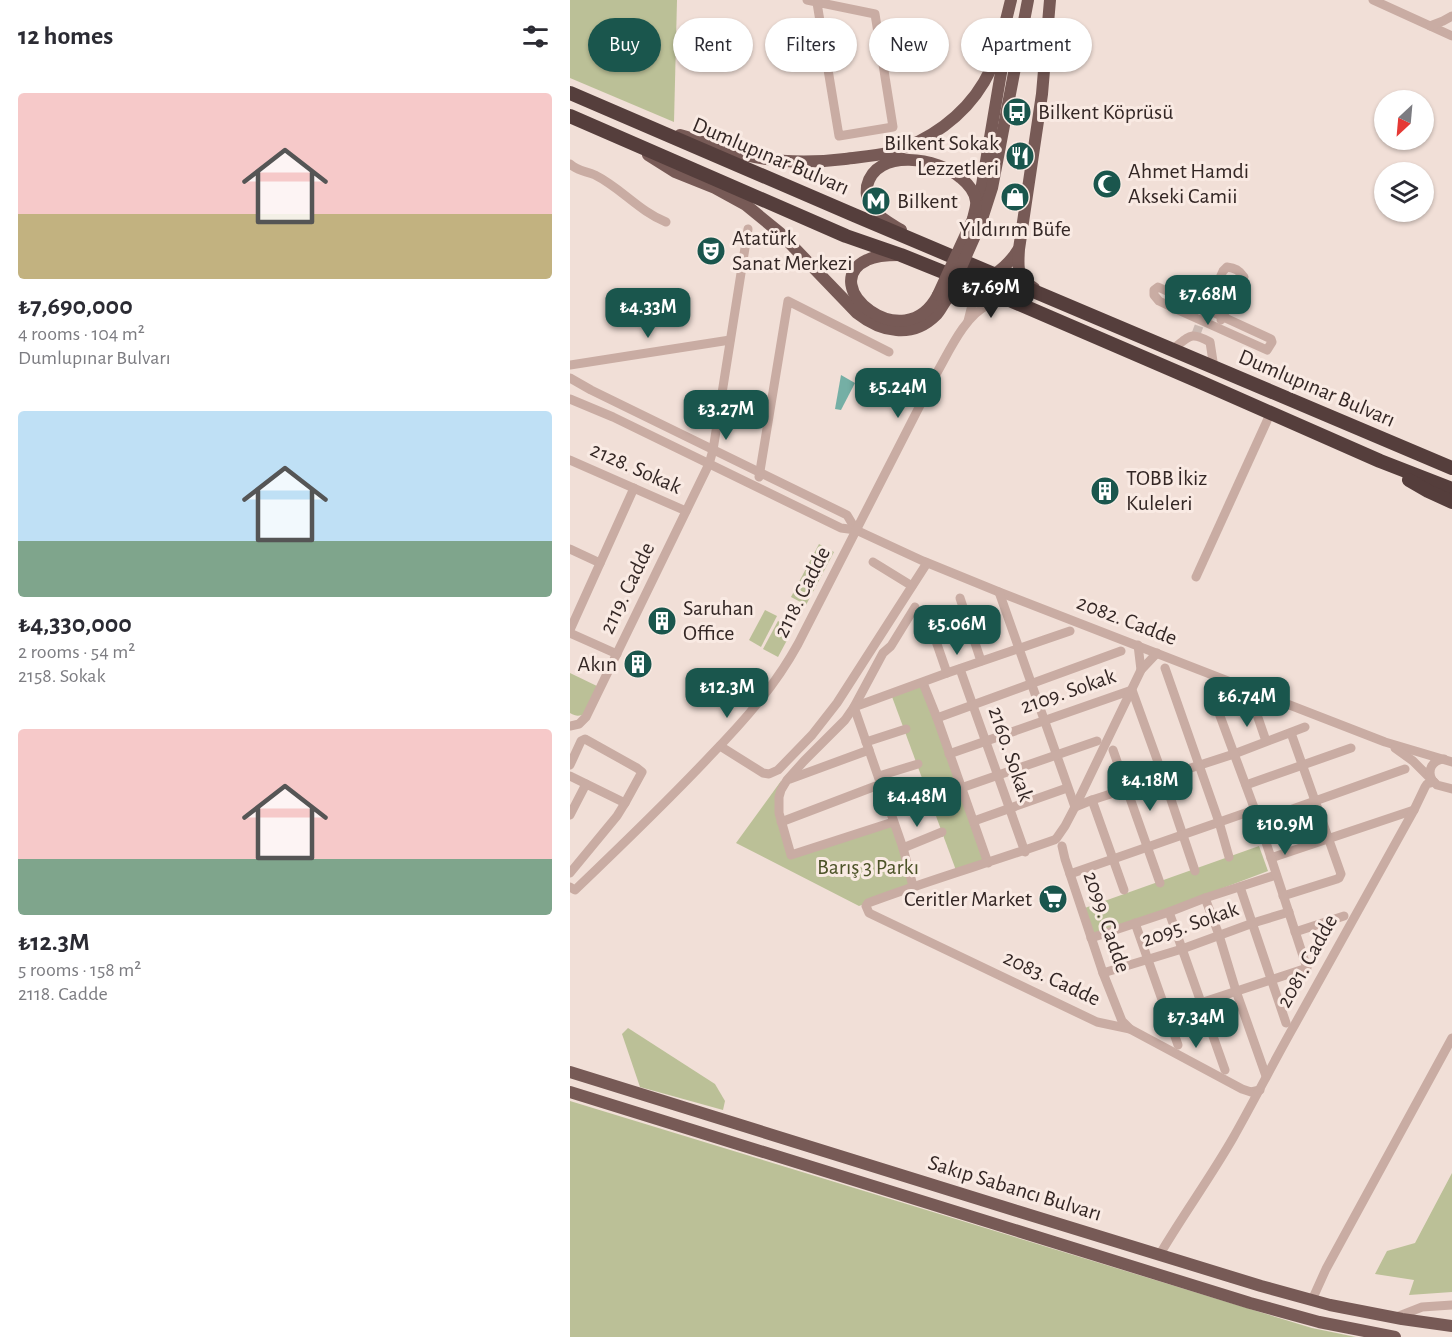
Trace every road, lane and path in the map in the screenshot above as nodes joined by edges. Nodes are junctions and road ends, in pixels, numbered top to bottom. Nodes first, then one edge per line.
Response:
1 (807, 0) edge
2 (1012, 0) edge
3 (1028, 0) edge
4 (1050, 0) edge
5 (1373, 0) edge
6 (818, 3) junction
7 (1452, 16) edge
8 (1430, 26) junction
9 (1452, 36) edge
10 (570, 93) edge
11 (570, 116) edge
12 (650, 127) junction
13 (621, 138) junction
14 (570, 164) edge
15 (977, 221) junction
16 (666, 222) dead end
17 (748, 229) dead end
18 (928, 246) junction
19 (1019, 249) junction
20 (902, 255) junction
21 (995, 274) junction
22 (968, 282) junction
23 (942, 297) junction
24 (1050, 298) junction
25 (1006, 299) junction
26 (1206, 309) junction
27 (1223, 317) junction
28 (967, 323) junction
29 (1198, 329) junction
30 (1214, 336) junction
31 (730, 340) junction
32 (1173, 349) junction
33 (890, 352) dead end
34 (570, 365) edge
35 (1214, 368) junction
36 (570, 378) edge
37 (570, 399) edge
38 (1271, 412) junction
39 (713, 450) junction
40 (570, 460) edge
41 (1380, 461) junction
42 (709, 464) junction
43 (1452, 468) edge
44 (760, 473) junction
45 (634, 488) junction
46 (758, 488) junction
47 (1452, 489) edge
48 (1452, 502) edge
49 (686, 511) junction
50 (856, 530) junction
51 (570, 549) edge
52 (873, 562) dead end
53 (600, 563) junction
54 (927, 563) junction
55 (1196, 577) dead end
56 (912, 586) junction
57 (999, 592) junction
58 (960, 598) dead end
59 (915, 608) dead end
60 (929, 621) dead end
61 (570, 631) edge
62 (1070, 631) dead end
63 (1138, 645) junction
64 (1018, 649) junction
65 (1121, 651) dead end
66 (1157, 652) junction
67 (617, 654) junction
68 (981, 662) junction
69 (1165, 668) dead end
70 (960, 669) junction
71 (1141, 670) junction
72 (947, 673) junction
73 (923, 683) junction
74 (1031, 683) junction
75 (1210, 689) dead end
76 (1132, 690) junction
77 (973, 705) junction
78 (1254, 706) dead end
79 (854, 707) junction
80 (937, 718) junction
81 (1044, 720) junction
82 (573, 725) edge
83 (1305, 727) dead end
84 (906, 729) dead end
85 (1292, 733) junction
86 (986, 741) junction
87 (1097, 741) dead end
88 (1266, 741) junction
89 (1385, 742) junction
90 (720, 746) junction
91 (868, 746) junction
92 (1351, 748) dead end
93 (1113, 750) dead end
94 (949, 754) junction
95 (1056, 754) junction
96 (1234, 754) junction
97 (1448, 760) edge
98 (918, 764) dead end
99 (570, 765) edge
100 (1303, 765) junction
101 (1198, 766) junction
102 (1405, 769) dead end
103 (998, 775) junction
104 (570, 776) edge
105 (1163, 776) junction
106 (787, 780) junction
107 (880, 780) junction
108 (586, 784) junction
109 (1438, 784) junction
110 (1452, 784) edge
111 (1246, 785) junction
112 (961, 788) junction
113 (1067, 788) junction
114 (1127, 789) junction
115 (1452, 789) edge
116 (931, 798) dead end
117 (1092, 800) junction
118 (1316, 801) junction
119 (625, 802) junction
120 (1075, 807) junction
121 (1009, 808) junction
122 (1254, 810) junction
123 (1414, 810) junction
124 (890, 812) junction
125 (570, 815) edge
126 (1259, 820) junction
127 (974, 821) junction
128 (781, 822) junction
129 (893, 822) junction
130 (1219, 822) junction
131 (942, 832) dead end
132 (1184, 834) junction
133 (1329, 840) junction
134 (1058, 844) junction
135 (1148, 847) junction
136 (903, 848) junction
137 (1025, 852) junction
138 (1229, 857) dead end
139 (1112, 858) junction
140 (1271, 858) junction
141 (988, 863) junction
142 (1195, 871) dead end
143 (570, 873) edge
144 (1070, 874) junction
145 (1276, 875) junction
146 (1160, 883) dead end
147 (913, 886) junction
148 (570, 887) edge
149 (1240, 887) junction
150 (1124, 890) dead end
151 (1283, 896) junction
152 (1205, 898) junction
153 (1169, 912) junction
154 (1288, 912) junction
155 (1344, 916) dead end
156 (1135, 923) junction
157 (1253, 923) junction
158 (1296, 932) junction
159 (1219, 935) junction
160 (1091, 938) junction
161 (1182, 949) junction
162 (1147, 961) junction
163 (1103, 973) junction
164 (1271, 979) junction
165 (1236, 991) junction
166 (1201, 1004) junction
167 (1167, 1014) junction
168 (1286, 1023) dead end
169 (1130, 1029) junction
170 (1452, 1038) edge
171 (1178, 1045) dead end
172 (1225, 1071) dead end
173 (570, 1072) edge
174 (1266, 1076) junction
175 (1260, 1090) junction
176 (570, 1092) edge
177 (1160, 1254) junction
178 (1312, 1300) junction
179 (1452, 1305) edge
180 (1394, 1318) junction
181 (1452, 1326) edge
182 (1395, 1337) edge

1 - 6 street
2 - 12 main road
2 - 15 main road
3 - 15 main road
4 - 19 main road
5 - 8 street
6 - 6 street
7 - 8 street
8 - 9 street
10 - 12 highway, Dumlupınar Bulvarı
11 - 13 highway, Dumlupınar Bulvarı
12 - 18 highway, Dumlupınar Bulvarı
13 - 20 highway, Dumlupınar Bulvarı
13 - 23 main road
14 - 16 street
15 - 18 main road
15 - 23 main road, bridge
17 - 31 street, 2119. Cadde
18 - 21 highway, Dumlupınar Bulvarı
19 - 21 main road
19 - 24 main road
20 - 22 highway, Dumlupınar Bulvarı
20 - 23 main road
21 - 24 highway, Dumlupınar Bulvarı
22 - 25 highway, Dumlupınar Bulvarı
22 - 28 street
24 - 32 highway, Dumlupınar Bulvarı
25 - 28 street
25 - 38 highway, Dumlupınar Bulvarı
26 - 27 street
26 - 27 street
26 - 29 street
26 - 29 street
27 - 30 street
27 - 30 street
28 - 50 street, 2118. Cadde
29 - 30 street
29 - 30 street
29 - 32 street
30 - 35 street
31 - 34 street
31 - 39 street, 2119. Cadde
32 - 35 highway, Dumlupınar Bulvarı
33 - 44 street
35 - 43 highway, Dumlupınar Bulvarı
36 - 39 street
37 - 42 street
38 - 41 highway, Dumlupınar Bulvarı
38 - 55 street
39 - 42 street, 2119. Cadde
39 - 44 street
40 - 45 street, 2128. Sokak
41 - 47 highway, Dumlupınar Bulvarı
41 - 48 highway, Dumlupınar Bulvarı
42 - 46 street
42 - 49 street, 2119. Cadde
44 - 46 street
44 - 50 street
45 - 49 street, 2128. Sokak
45 - 53 street
46 - 50 street
49 - 67 street, 2119. Cadde
50 - 54 street, 2082. Cadde
50 - 90 street, 2118. Cadde
51 - 53 street
52 - 56 street
53 - 61 street
54 - 56 street
54 - 57 street, 2082. Cadde
56 - 90 street
57 - 63 street, 2082. Cadde
57 - 64 street
58 - 68 street
59 - 79 street
60 - 72 street
61 - 67 street
62 - 64 street
63 - 66 street, 2082. Cadde
63 - 71 street
64 - 68 street
64 - 74 street
65 - 74 street
66 - 71 street
66 - 89 street, 2082. Cadde
67 - 82 street, 2119. Cadde
68 - 70 street
69 - 101 street
70 - 72 street
70 - 77 street, 2160. Sokak
71 - 76 street
72 - 73 street
73 - 79 street
73 - 80 street
74 - 77 street
74 - 81 street
75 - 96 street
76 - 81 street, 2109. Sokak
76 - 105 street
76 - 120 street
77 - 80 street
77 - 86 street, 2160. Sokak
78 - 88 street
79 - 91 street
79 - 106 street
80 - 94 street
81 - 86 street, 2109. Sokak
81 - 95 street
83 - 85 street
84 - 91 street
85 - 88 street
85 - 100 street
86 - 94 street, 2109. Sokak
86 - 103 street, 2160. Sokak
87 - 95 street
88 - 96 street
89 - 97 street, 2082. Cadde
89 - 109 street, 2082. Cadde
90 - 148 street, 2118. Cadde
91 - 106 street
91 - 107 street
92 - 100 street
93 - 114 street
94 - 112 street
95 - 103 street
95 - 113 street
96 - 101 street
96 - 111 street
97 - 109 street, 2082. Cadde
98 - 107 street
99 - 119 street
100 - 111 street
100 - 118 street
101 - 105 street
101 - 130 street
102 - 118 street
103 - 112 street
103 - 121 street, 2160. Sokak
104 - 108 street
105 - 114 street
105 - 132 street
106 - 128 street
107 - 124 street
107 - 128 street
108 - 119 street
108 - 125 street
109 - 110 street
109 - 115 street, 2082. Cadde
109 - 123 street, 2081. Cadde
111 - 122 street
112 - 127 street
113 - 120 street
113 - 121 street
114 - 117 street
114 - 135 street
116 - 124 street
117 - 120 street
117 - 139 street
118 - 126 street
118 - 133 street
119 - 143 street
120 - 134 street
121 - 127 street
121 - 137 street, 2160. Sokak
122 - 126 street
122 - 130 street
123 - 133 street
123 - 174 street, 2081. Cadde
124 - 129 street
126 - 140 street
127 - 141 street
128 - 129 street
129 - 136 street
130 - 132 street
130 - 138 street
131 - 136 street
132 - 135 street
132 - 142 street
133 - 140 street
133 - 151 street
134 - 137 street
134 - 144 street, 2099. Cadde
135 - 139 street
135 - 146 street
136 - 147 street
137 - 141 street
139 - 144 street
139 - 150 street
140 - 145 street
141 - 147 street
144 - 160 street, 2099. Cadde
145 - 149 street
145 - 151 street
147 - 169 street, 2083. Cadde
149 - 152 street
149 - 157 street
151 - 154 street
152 - 153 street
152 - 159 street
153 - 156 street
153 - 161 street
154 - 157 street, 2095. Sokak
154 - 158 street
155 - 158 street
156 - 160 street
156 - 162 street
157 - 159 street, 2095. Sokak
157 - 164 street
158 - 164 street
159 - 161 street, 2095. Sokak
159 - 165 street
160 - 163 street, 2099. Cadde
161 - 162 street, 2095. Sokak
161 - 166 street
162 - 163 street, 2095. Sokak
162 - 167 street
163 - 169 street, 2099. Cadde
164 - 165 street
164 - 168 street
165 - 166 street
165 - 174 street
166 - 167 street
166 - 172 street
167 - 171 street
169 - 175 street, 2083. Cadde
170 - 178 street
173 - 177 main road, Sakıp Sabancı Bulvarı
174 - 175 street, 2081. Cadde
175 - 177 street, 2081. Cadde
176 - 182 main road, Sakıp Sabancı Bulvarı
177 - 178 main road, Sakıp Sabancı Bulvarı
178 - 180 main road, Sakıp Sabancı Bulvarı
179 - 180 street
180 - 181 main road, Sakıp Sabancı Bulvarı

